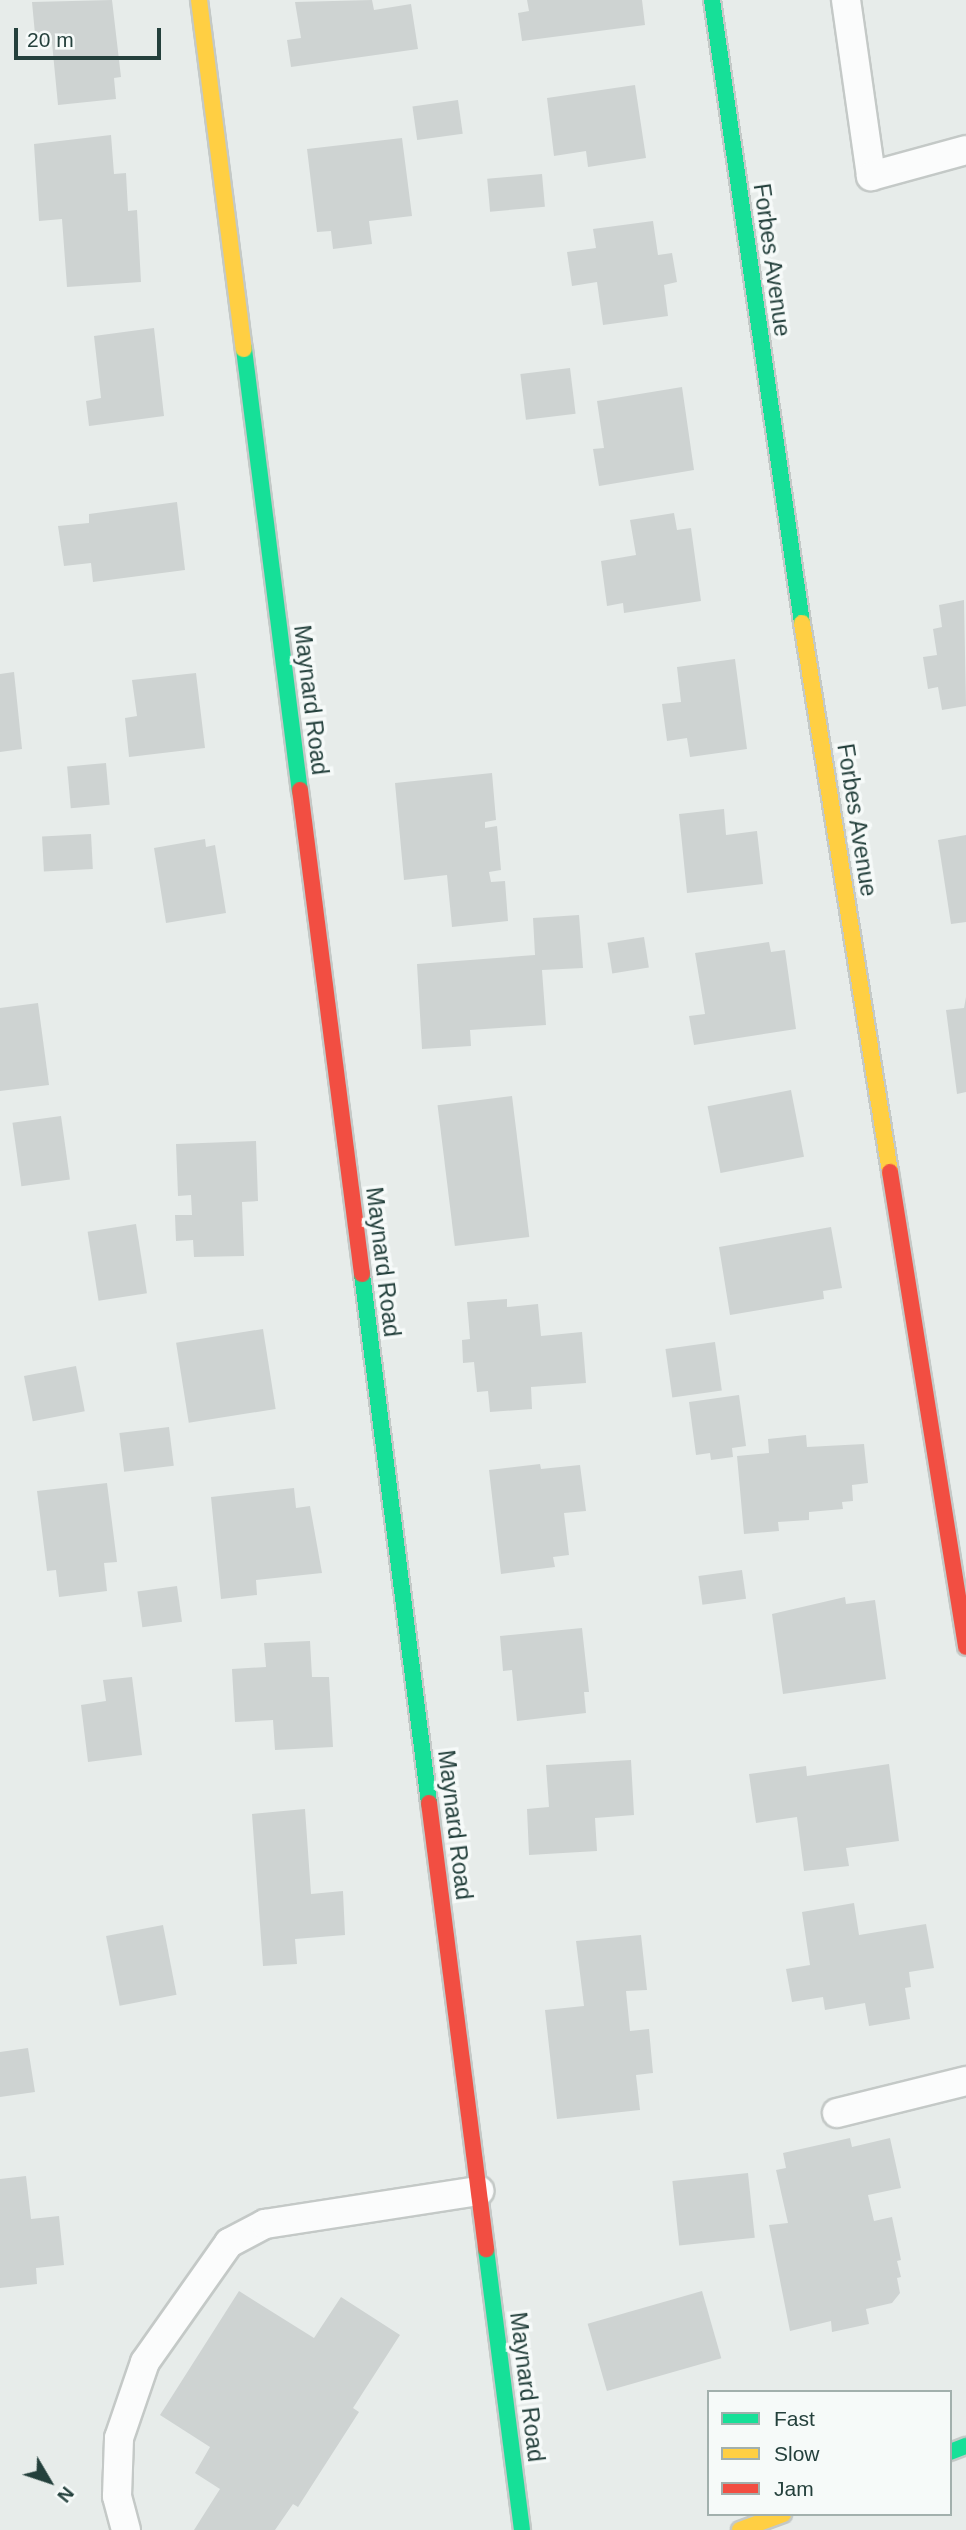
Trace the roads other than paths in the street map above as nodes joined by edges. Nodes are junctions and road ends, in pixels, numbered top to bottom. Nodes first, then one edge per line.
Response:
1 (199, 0) edge
2 (712, 0) edge
3 (846, 0) edge
4 (966, 149) edge
5 (966, 1647) edge
6 (966, 2081) edge
7 (837, 2113) dead end
8 (479, 2191) junction
9 (778, 2516) edge
10 (126, 2530) edge
11 (523, 2530) edge
12 (740, 2530) edge

1 - 8 main road, Maynard Road
2 - 5 main road, Forbes Avenue
3 - 4 lane
6 - 7 lane
8 - 10 lane
8 - 11 main road, Maynard Road
9 - 12 main road

